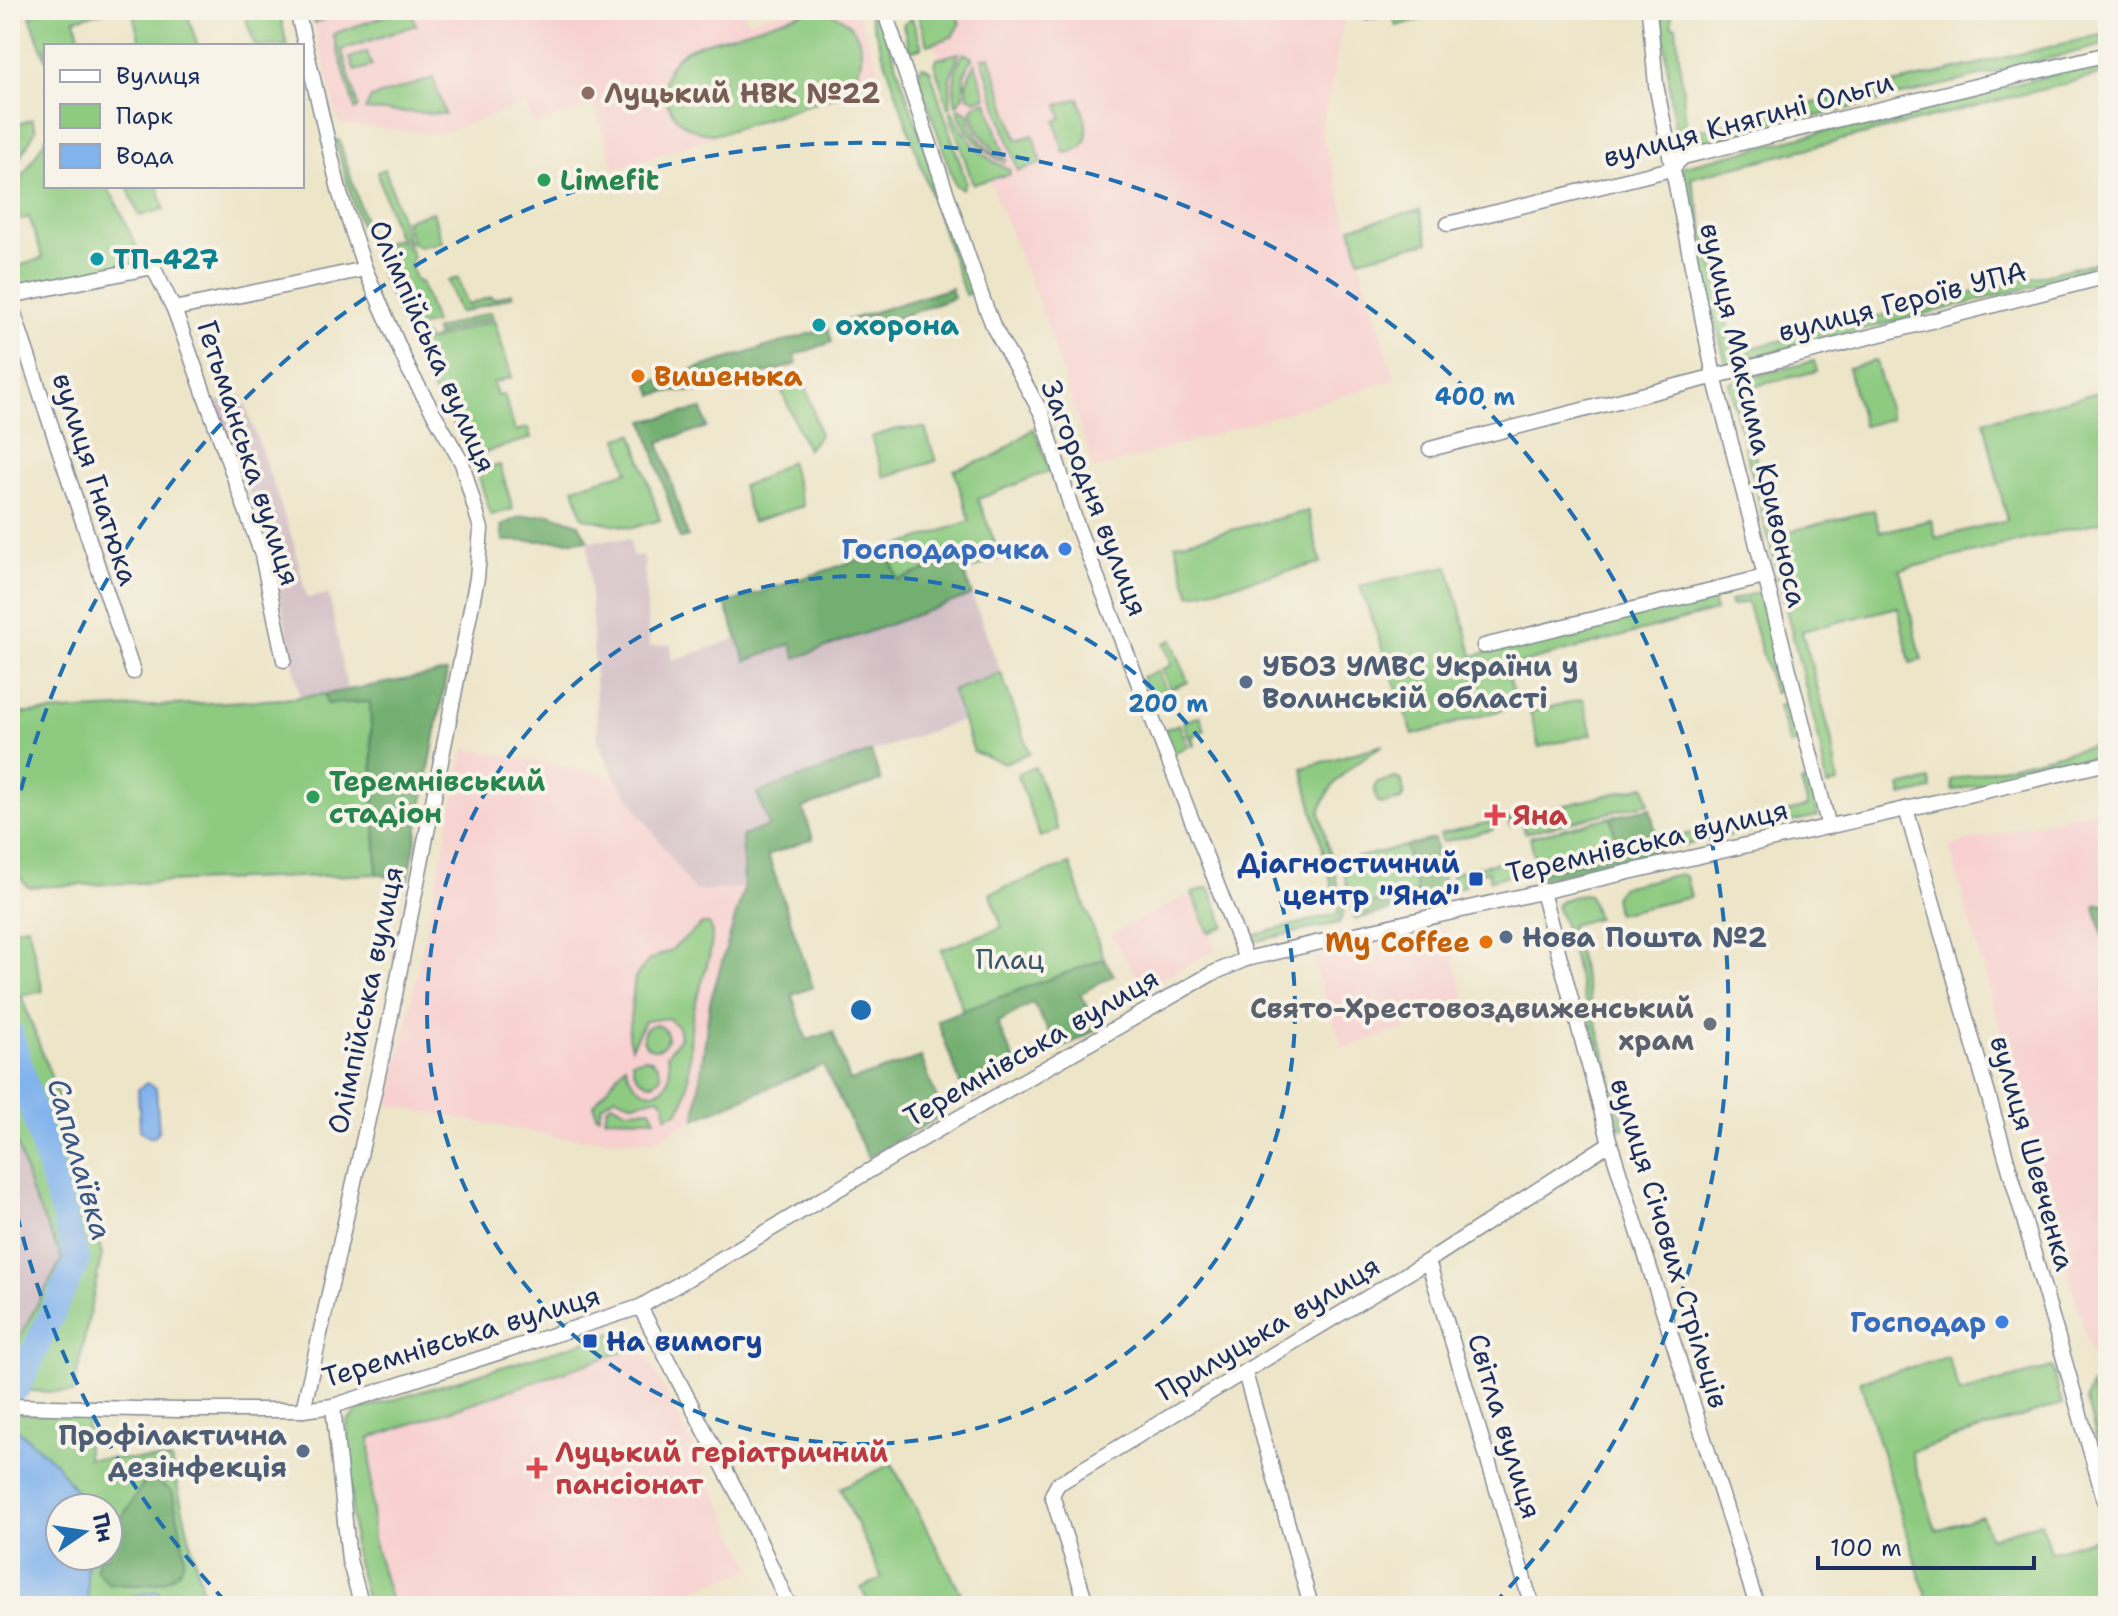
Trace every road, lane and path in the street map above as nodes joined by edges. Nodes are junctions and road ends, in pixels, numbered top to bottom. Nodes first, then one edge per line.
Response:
1 (297, 10) edge
2 (884, 10) edge
3 (1649, 10) edge
4 (2108, 54) edge
5 (1671, 169) junction
6 (1448, 224) dead end
7 (365, 269) junction
8 (2108, 276) edge
9 (10, 299) edge
10 (174, 309) junction
11 (1714, 376) junction
12 (1430, 449) dead end
13 (1764, 577) junction
14 (1484, 646) dead end
15 (284, 660) dead end
16 (133, 672) dead end
17 (2108, 763) edge
18 (1906, 809) junction
19 (1829, 827) junction
20 (1542, 892) junction
21 (1246, 959) junction
22 (1610, 1143) junction
23 (1428, 1261) junction
24 (640, 1307) junction
25 (1245, 1373) junction
26 (10, 1406) edge
27 (333, 1406) junction
28 (303, 1410) junction
29 (2108, 1512) edge
30 (362, 1606) edge
31 (789, 1606) edge
32 (1087, 1606) edge
33 (1311, 1606) edge
34 (1532, 1606) edge
35 (1757, 1606) edge

1 - 7 street, Олімпійська вулиця
2 - 21 street, Загородня вулиця
3 - 5 street, вулиця Максима Кривоноса
4 - 5 street, вулиця Княгині Ольги
5 - 6 street, вулиця Княгині Ольги
5 - 11 street, вулиця Максима Кривоноса
7 - 10 street
7 - 28 street, Олімпійська вулиця
8 - 11 street, вулиця Героїв УПА
9 - 10 street, Гетьманська вулиця
9 - 16 street, вулиця Гнатюка
10 - 15 street, Гетьманська вулиця
11 - 12 street, вулиця Героїв УПА
11 - 13 street, вулиця Максима Кривоноса
13 - 14 street
13 - 19 street, вулиця Максима Кривоноса
17 - 18 street, Теремнівська вулиця
18 - 19 street, Теремнівська вулиця
18 - 29 street, вулиця Шевченка
19 - 20 street, Теремнівська вулиця
20 - 21 street, Теремнівська вулиця
20 - 22 street, вулиця Січових Стрільців
21 - 24 street, Теремнівська вулиця
22 - 23 street, Прилуцька вулиця
22 - 35 street, вулиця Січових Стрільців
23 - 25 street, Прилуцька вулиця
23 - 34 street, Світла вулиця
24 - 27 street, Теремнівська вулиця
24 - 31 street
25 - 32 street, Прилуцька вулиця
25 - 33 street
26 - 28 street, Теремнівська вулиця
27 - 28 street, Теремнівська вулиця
27 - 30 street

